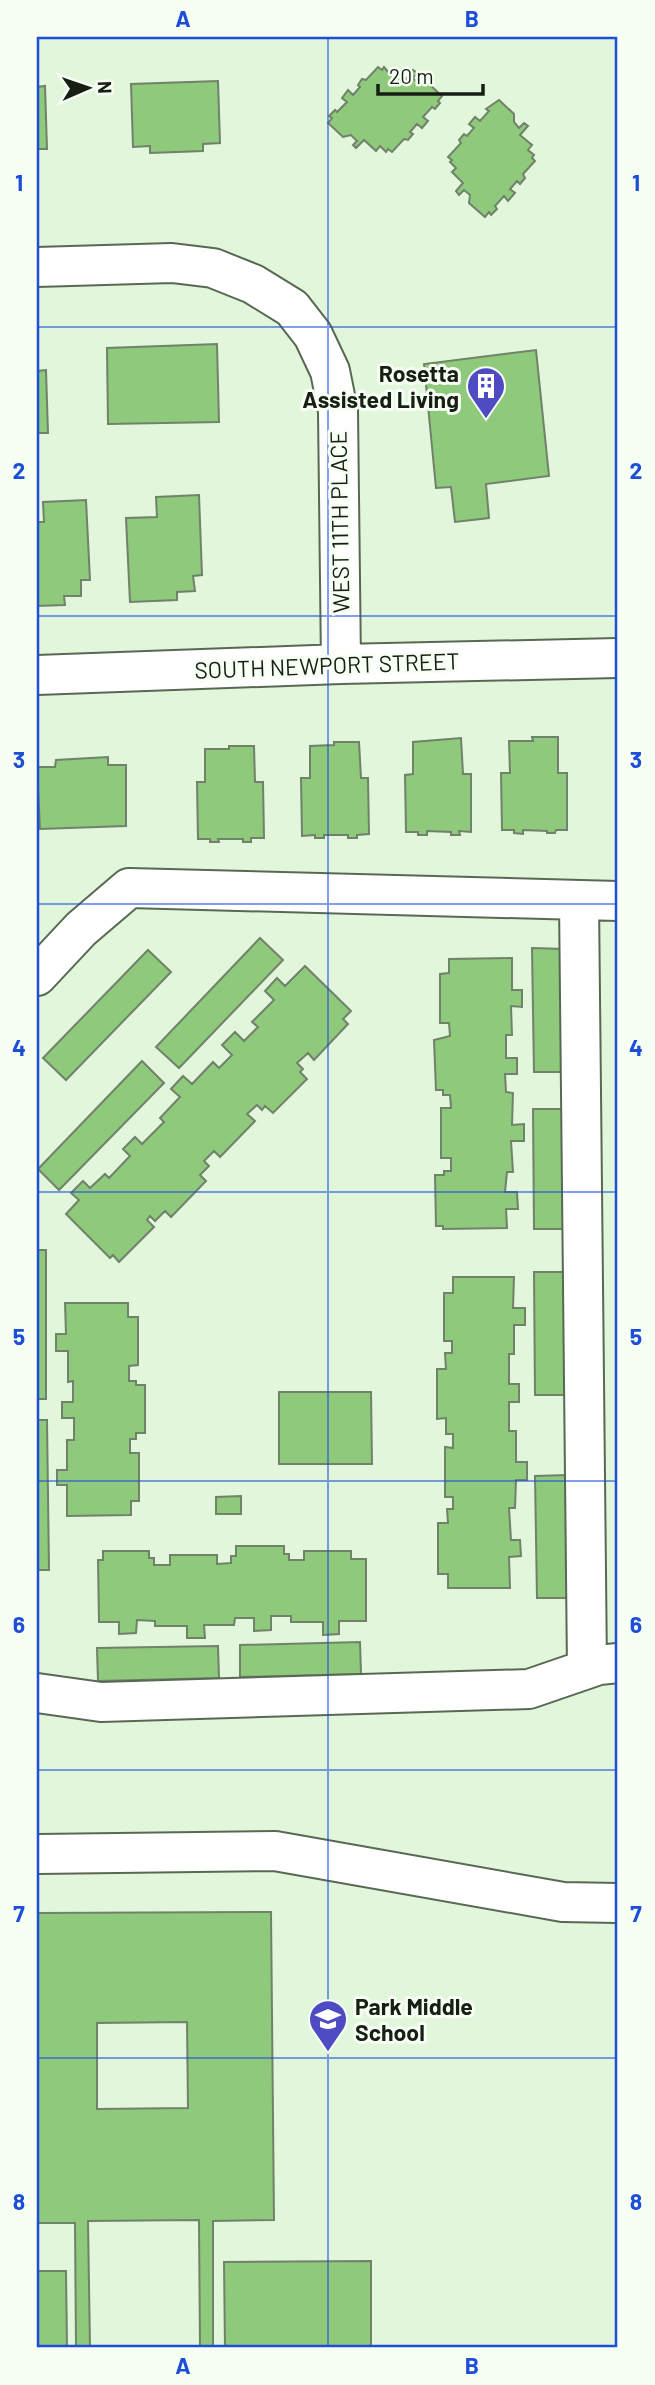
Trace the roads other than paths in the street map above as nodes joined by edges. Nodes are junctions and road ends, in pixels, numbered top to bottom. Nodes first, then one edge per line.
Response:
1 (37, 267) edge
2 (618, 658) edge
3 (341, 664) junction
4 (37, 675) edge
5 (579, 900) junction
6 (618, 901) edge
7 (37, 976) edge
8 (603, 1666) edge
9 (37, 1693) edge
10 (37, 1854) edge
11 (618, 1903) edge

1 - 3 street, WEST 11TH PLACE
2 - 3 street, SOUTH NEWPORT STREET
3 - 4 street, SOUTH NEWPORT STREET
5 - 6 street
5 - 7 street
5 - 8 street
8 - 9 street
10 - 11 street

